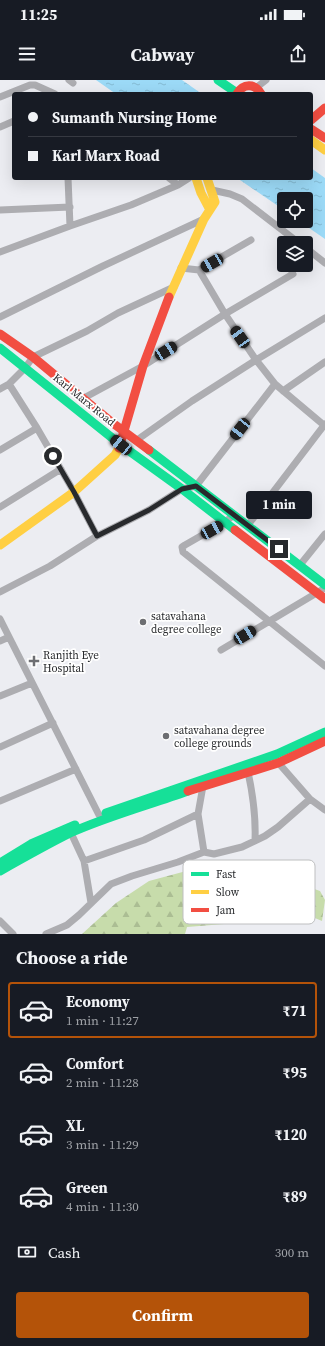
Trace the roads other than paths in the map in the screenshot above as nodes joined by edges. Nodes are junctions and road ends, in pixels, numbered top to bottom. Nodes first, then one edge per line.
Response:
1 (218, 80) edge
2 (266, 80) edge
3 (240, 83) edge
4 (259, 91) edge
5 (12, 92) edge
6 (12, 92) edge
7 (51, 92) edge
8 (234, 92) edge
9 (0, 97) edge
10 (325, 108) edge
11 (313, 118) edge
12 (12, 122) edge
13 (0, 127) edge
14 (313, 129) edge
15 (325, 138) edge
16 (313, 141) edge
17 (325, 150) edge
18 (68, 180) edge
19 (171, 180) edge
20 (186, 180) edge
21 (197, 180) edge
22 (208, 180) edge
23 (178, 186) junction
24 (212, 190) junction
25 (70, 207) junction
26 (0, 210) edge
27 (210, 210) junction
28 (204, 219) junction
29 (70, 226) junction
30 (290, 236) edge
31 (252, 240) dead end
32 (0, 252) edge
33 (313, 255) edge
34 (325, 263) edge
35 (181, 268) junction
36 (199, 270) junction
37 (292, 272) edge
38 (174, 287) junction
39 (224, 314) junction
40 (0, 317) edge
41 (325, 318) edge
42 (0, 334) edge
43 (0, 348) edge
44 (33, 357) junction
45 (256, 360) junction
46 (325, 362) edge
47 (142, 366) junction
48 (26, 368) junction
49 (9, 384) junction
50 (275, 384) junction
51 (0, 389) edge
52 (283, 392) junction
53 (82, 399) junction
54 (325, 425) edge
55 (37, 428) junction
56 (124, 432) junction
57 (137, 440) junction
58 (121, 445) junction
59 (0, 450) edge
60 (61, 469) junction
61 (196, 486) junction
62 (182, 489) junction
63 (74, 492) junction
64 (0, 507) edge
65 (234, 515) junction
66 (225, 522) junction
67 (248, 526) junction
68 (325, 534) edge
69 (97, 536) junction
70 (0, 545) edge
71 (300, 565) junction
72 (325, 585) edge
73 (325, 588) edge
74 (0, 592) edge
75 (317, 593) junction
76 (325, 600) edge
77 (0, 619) edge
78 (270, 621) junction
79 (9, 637) junction
80 (0, 641) edge
81 (221, 650) dead end
82 (325, 666) edge
83 (32, 683) junction
84 (0, 696) edge
85 (53, 723) junction
86 (325, 732) edge
87 (325, 741) edge
88 (0, 747) edge
89 (275, 759) junction
90 (76, 769) junction
91 (248, 772) junction
92 (203, 786) junction
93 (310, 799) junction
94 (0, 801) edge
95 (325, 810) edge
96 (198, 814) junction
97 (99, 815) junction
98 (71, 833) junction
99 (255, 840) junction
100 (204, 852) junction
101 (183, 860) edge
102 (183, 860) edge
103 (84, 861) junction
104 (0, 869) edge
105 (91, 902) junction
106 (0, 921) edge
107 (13, 934) edge
108 (46, 934) edge

1 - 8 street
2 - 4 street
3 - 4 street
5 - 9 street
6 - 7 street
10 - 11 street
12 - 13 street
14 - 15 street
16 - 17 street
18 - 25 street
19 - 23 street
20 - 23 street
21 - 27 street
22 - 24 street
23 - 29 street
24 - 27 street
24 - 30 street
25 - 26 street
25 - 29 street
27 - 28 street
28 - 35 street
28 - 40 street
29 - 32 street
31 - 36 street
33 - 34 street
35 - 36 street
35 - 38 street
36 - 39 street
37 - 39 street
38 - 44 street
38 - 47 street
39 - 45 street
39 - 47 street
41 - 45 street
42 - 44 street, Karl Marx Road
43 - 48 street, Karl Marx Road
44 - 48 street
44 - 53 street, Karl Marx Road
45 - 50 street
45 - 57 street
46 - 52 street
47 - 53 street
47 - 56 street
48 - 49 street
48 - 58 street, Karl Marx Road
49 - 51 street
49 - 55 street
50 - 52 street
50 - 61 street
52 - 54 street
53 - 56 street, Karl Marx Road
54 - 67 street
55 - 59 street
55 - 60 street
56 - 57 street, Karl Marx Road
56 - 58 street
57 - 61 street, Karl Marx Road
58 - 62 street, Karl Marx Road
58 - 63 street
60 - 63 street
60 - 64 street
61 - 62 street
61 - 65 street, Karl Marx Road
62 - 66 street, Karl Marx Road
62 - 69 street
63 - 69 street
63 - 70 street
65 - 66 street
65 - 67 street, Karl Marx Road
66 - 75 street, Karl Marx Road
66 - 78 street
67 - 71 street, Karl Marx Road
68 - 71 street
69 - 74 street
71 - 72 street, Karl Marx Road
73 - 75 street
75 - 76 street, Karl Marx Road
75 - 78 street
77 - 79 street
78 - 81 street
78 - 82 street
79 - 80 street
79 - 83 street
83 - 84 street
83 - 85 street
85 - 88 street
85 - 90 street
86 - 89 street
87 - 89 street
89 - 91 street
89 - 93 street
89 - 97 street
90 - 94 street
90 - 97 street
91 - 92 street
91 - 99 street
92 - 96 street
92 - 98 street
93 - 95 street
93 - 99 street
96 - 100 street
96 - 103 street
97 - 104 street
98 - 103 street
98 - 104 street
99 - 100 street
100 - 101 street
102 - 105 street
103 - 105 street
105 - 108 street
106 - 107 street

